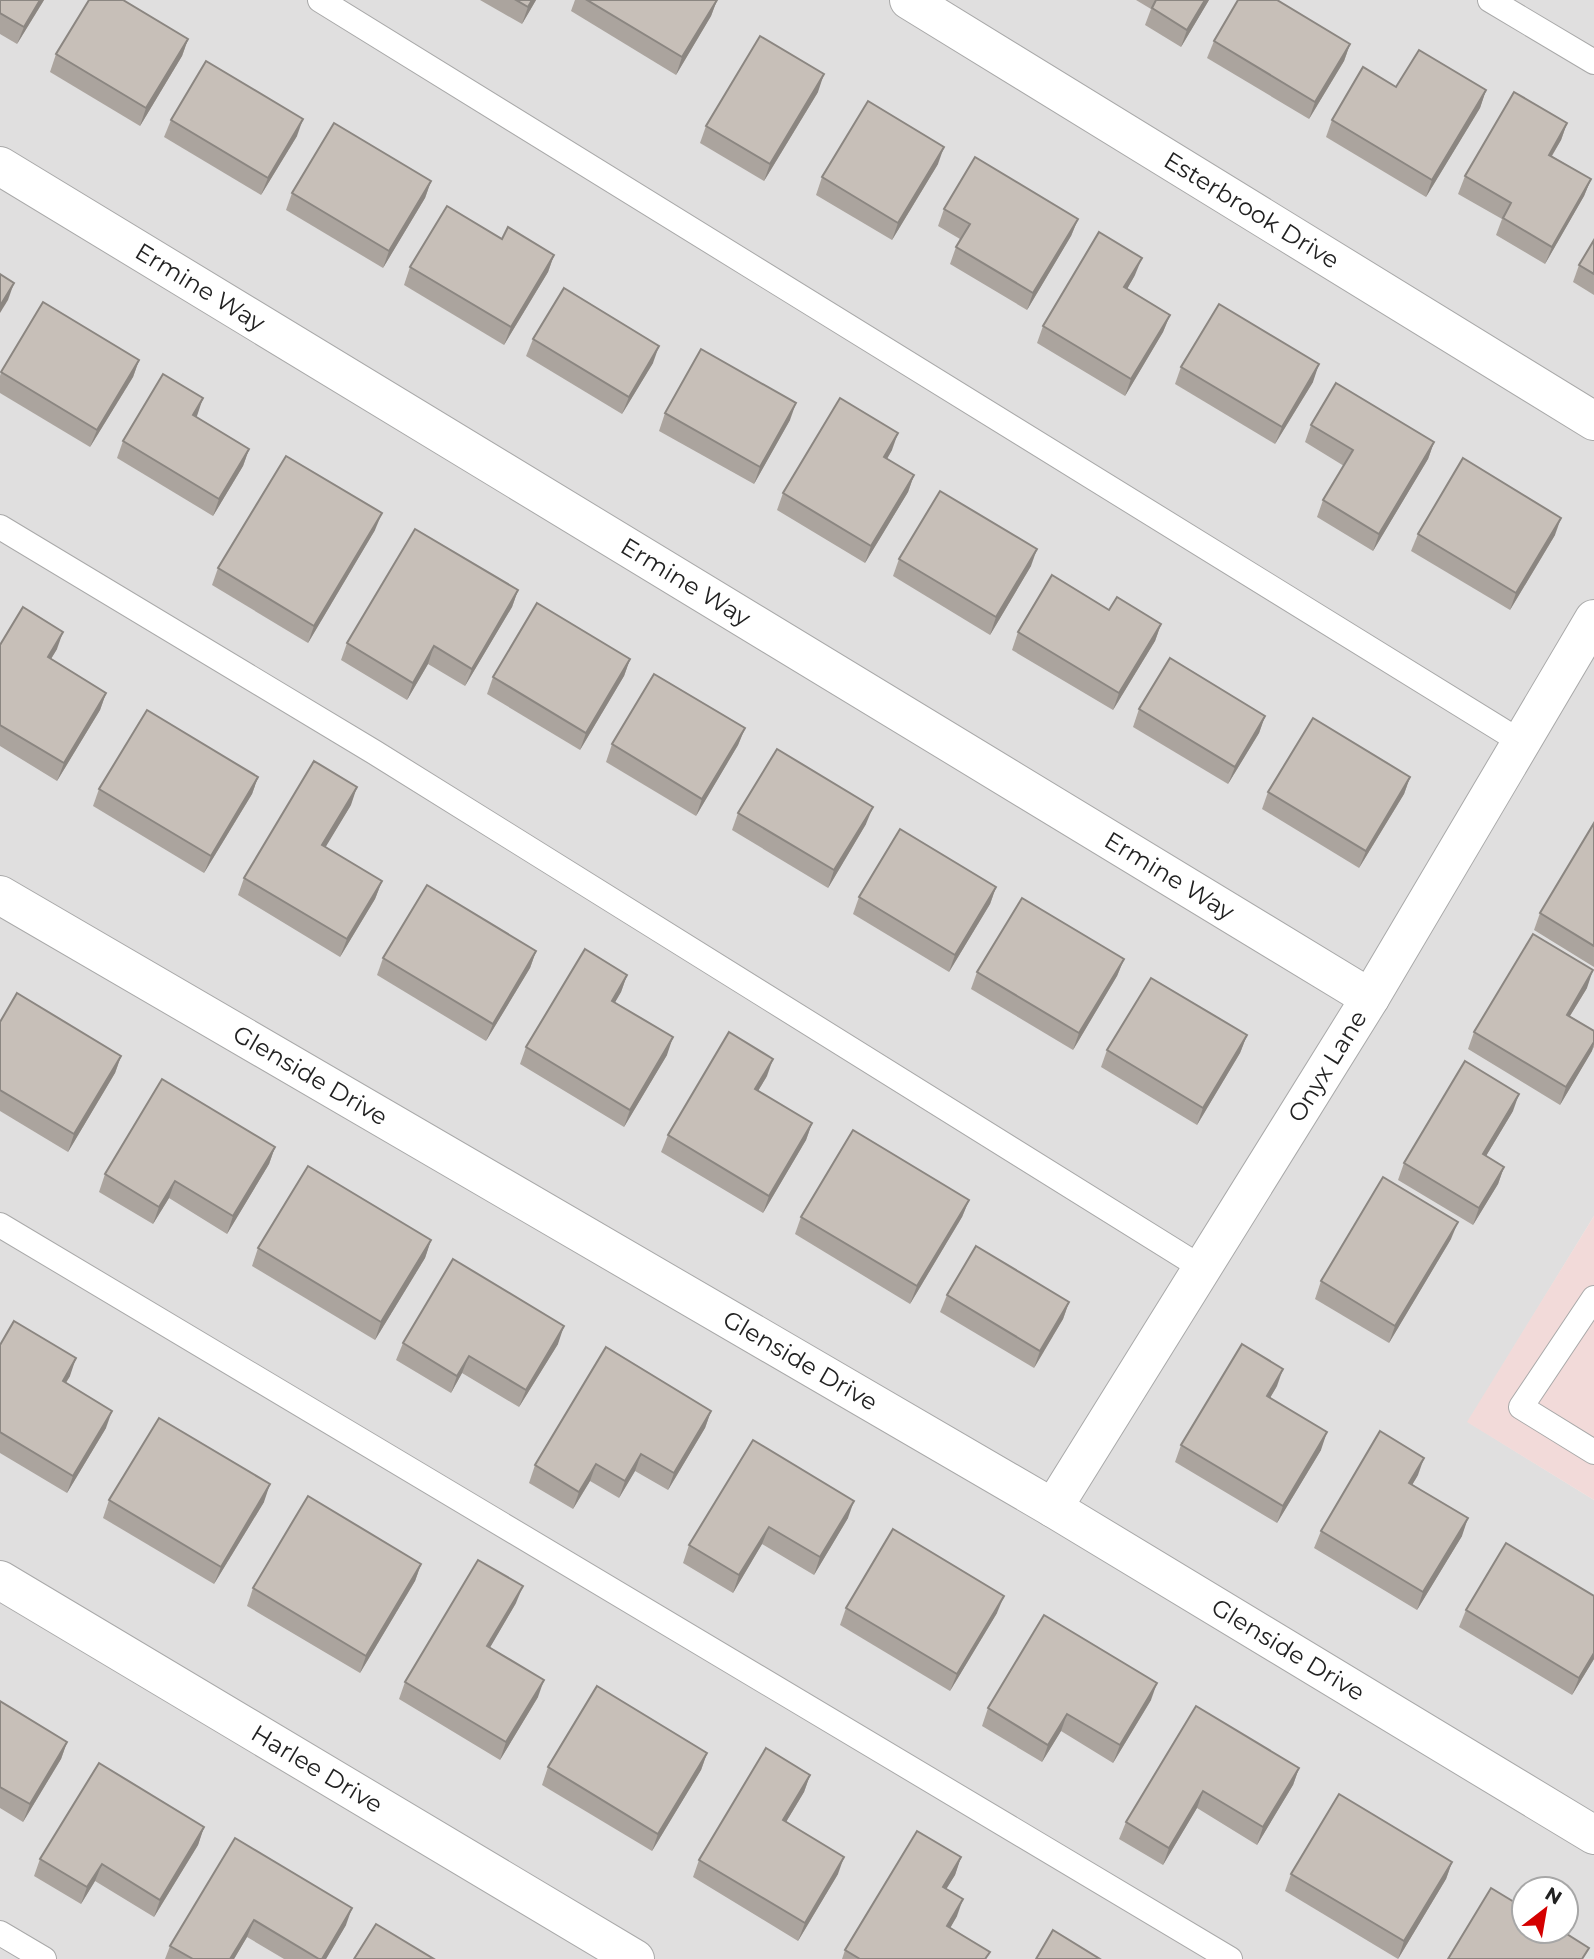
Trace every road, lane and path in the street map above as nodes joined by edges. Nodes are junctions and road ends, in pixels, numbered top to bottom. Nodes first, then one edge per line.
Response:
1 (320, 0) edge
2 (909, 0) edge
3 (1490, 0) edge
4 (1594, 62) edge
5 (0, 166) edge
6 (1594, 421) edge
7 (0, 527) edge
8 (1594, 620) edge
9 (1521, 742) junction
10 (0, 895) edge
11 (1370, 998) junction
12 (0, 1225) edge
13 (1202, 1268) junction
14 (1594, 1298) edge
15 (1594, 1452) edge
16 (1053, 1508) junction
17 (0, 1580) edge
18 (1594, 1835) edge
19 (0, 1933) edge
20 (44, 1959) edge
21 (635, 1959) edge
22 (1230, 1959) edge

1 - 9 lane
2 - 6 street, Esterbrook Drive
3 - 4 lane
5 - 11 street, Ermine Way
7 - 13 lane
8 - 9 street, Onyx Lane
9 - 11 street, Onyx Lane
10 - 16 street, Glenside Drive
11 - 13 street, Onyx Lane
12 - 22 lane
13 - 16 street, Onyx Lane
14 - 15 lane
16 - 18 street, Glenside Drive
17 - 21 street, Harlee Drive
19 - 20 lane

